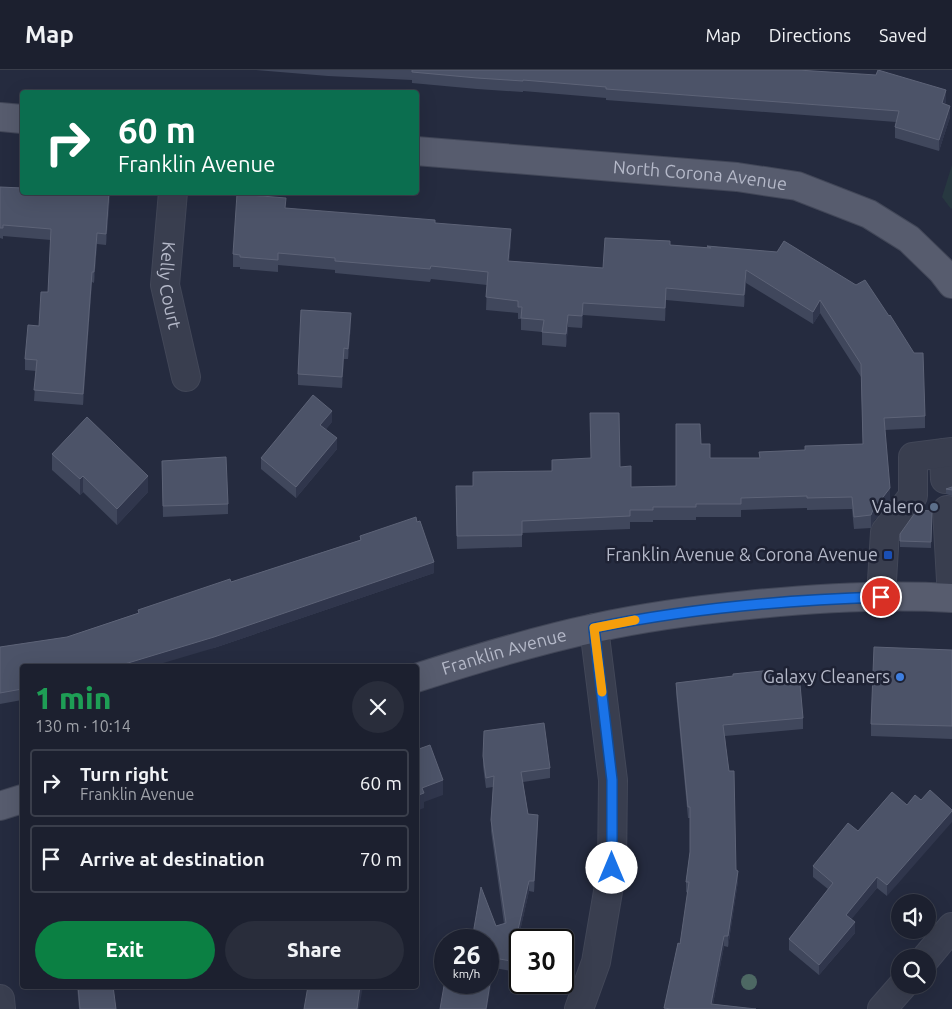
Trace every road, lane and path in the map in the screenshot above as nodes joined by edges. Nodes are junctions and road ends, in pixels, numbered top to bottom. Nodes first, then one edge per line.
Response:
1 (0, 117) edge
2 (20, 119) edge
3 (419, 151) edge
4 (173, 195) edge
5 (952, 284) edge
6 (186, 377) dead end
7 (947, 461) edge
8 (945, 529) edge
9 (881, 597) junction
10 (952, 598) edge
11 (594, 628) junction
12 (419, 677) edge
13 (20, 800) edge
14 (0, 806) edge
15 (952, 927) edge
16 (934, 949) edge
17 (895, 994) edge
18 (0, 999) edge
19 (1, 1009) edge
20 (579, 1009) edge
21 (882, 1009) edge

1 - 2 main road
3 - 5 main road, North Corona Avenue
4 - 6 street, Kelly Court
7 - 9 street
8 - 10 street
9 - 10 main road, Franklin Avenue
9 - 11 main road, Franklin Avenue
11 - 12 main road, Franklin Avenue
11 - 20 street
13 - 14 main road
15 - 16 street
17 - 21 street
18 - 19 street

